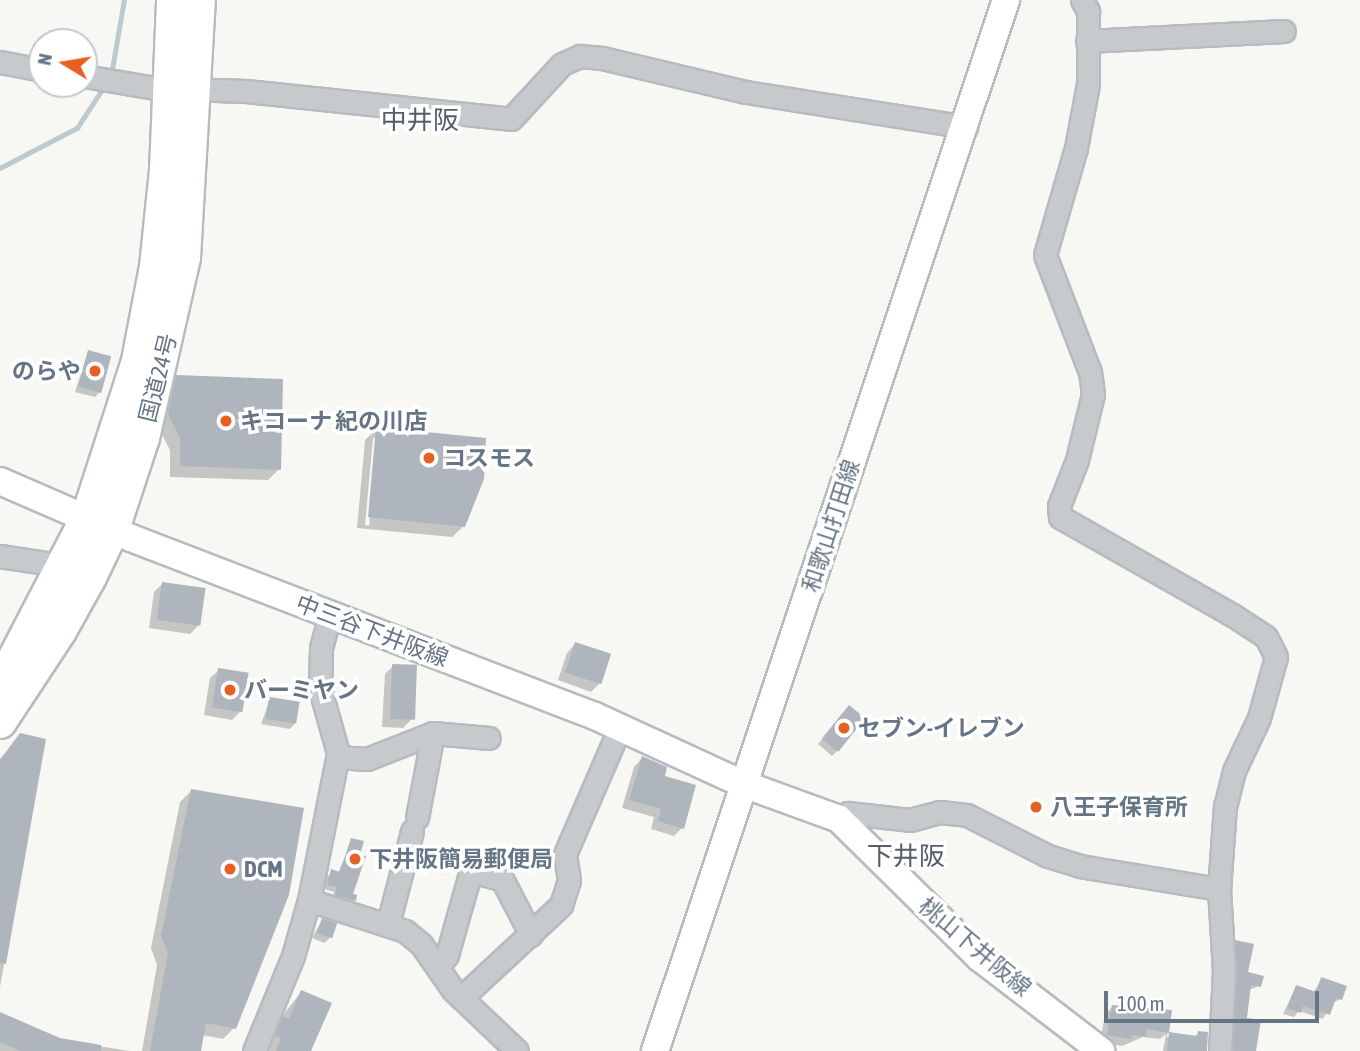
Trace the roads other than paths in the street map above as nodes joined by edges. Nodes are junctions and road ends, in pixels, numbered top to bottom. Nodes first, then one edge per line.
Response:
1 (173, 0) edge
2 (199, 0) edge
3 (1006, 0) edge
4 (1082, 0) edge
5 (1284, 31) dead end
6 (1087, 41) junction
7 (0, 62) edge
8 (28, 67) edge
9 (98, 78) edge
10 (183, 89) junction
11 (966, 127) junction
12 (0, 481) edge
13 (101, 522) junction
14 (0, 556) edge
15 (66, 566) junction
16 (330, 615) junction
17 (0, 686) edge
18 (0, 722) edge
19 (620, 727) junction
20 (433, 733) junction
21 (489, 738) dead end
22 (337, 757) junction
23 (743, 784) junction
24 (839, 819) junction
25 (1220, 888) junction
26 (309, 900) junction
27 (388, 924) junction
28 (531, 935) junction
29 (438, 967) junction
30 (461, 998) junction
31 (254, 1051) edge
32 (516, 1051) edge
33 (656, 1051) edge
34 (1101, 1051) edge
35 (1220, 1051) edge

1 - 10 highway, 国道24号
2 - 10 highway, 国道24号
3 - 11 main road, 和歌山打田線
4 - 6 street
5 - 6 street
6 - 25 street
7 - 8 street
9 - 10 street
10 - 11 street
10 - 13 highway, 国道24号
11 - 23 main road, 和歌山打田線
12 - 13 main road, 中三谷下井阪線
13 - 15 highway, 国道24号
13 - 16 main road, 中三谷下井阪線
13 - 18 highway, 国道24号
14 - 15 street
15 - 17 highway, 国道24号
16 - 19 main road, 中三谷下井阪線
16 - 22 street
19 - 23 main road, 中三谷下井阪線
19 - 28 street
20 - 21 street
20 - 22 street
20 - 27 street
22 - 26 street
23 - 24 main road, 桃山下井阪線
23 - 33 main road, 和歌山打田線
24 - 25 street
24 - 34 main road, 桃山下井阪線
25 - 35 street
26 - 27 street
26 - 31 street
27 - 29 street
28 - 29 street
28 - 30 street
29 - 30 street
30 - 32 street

